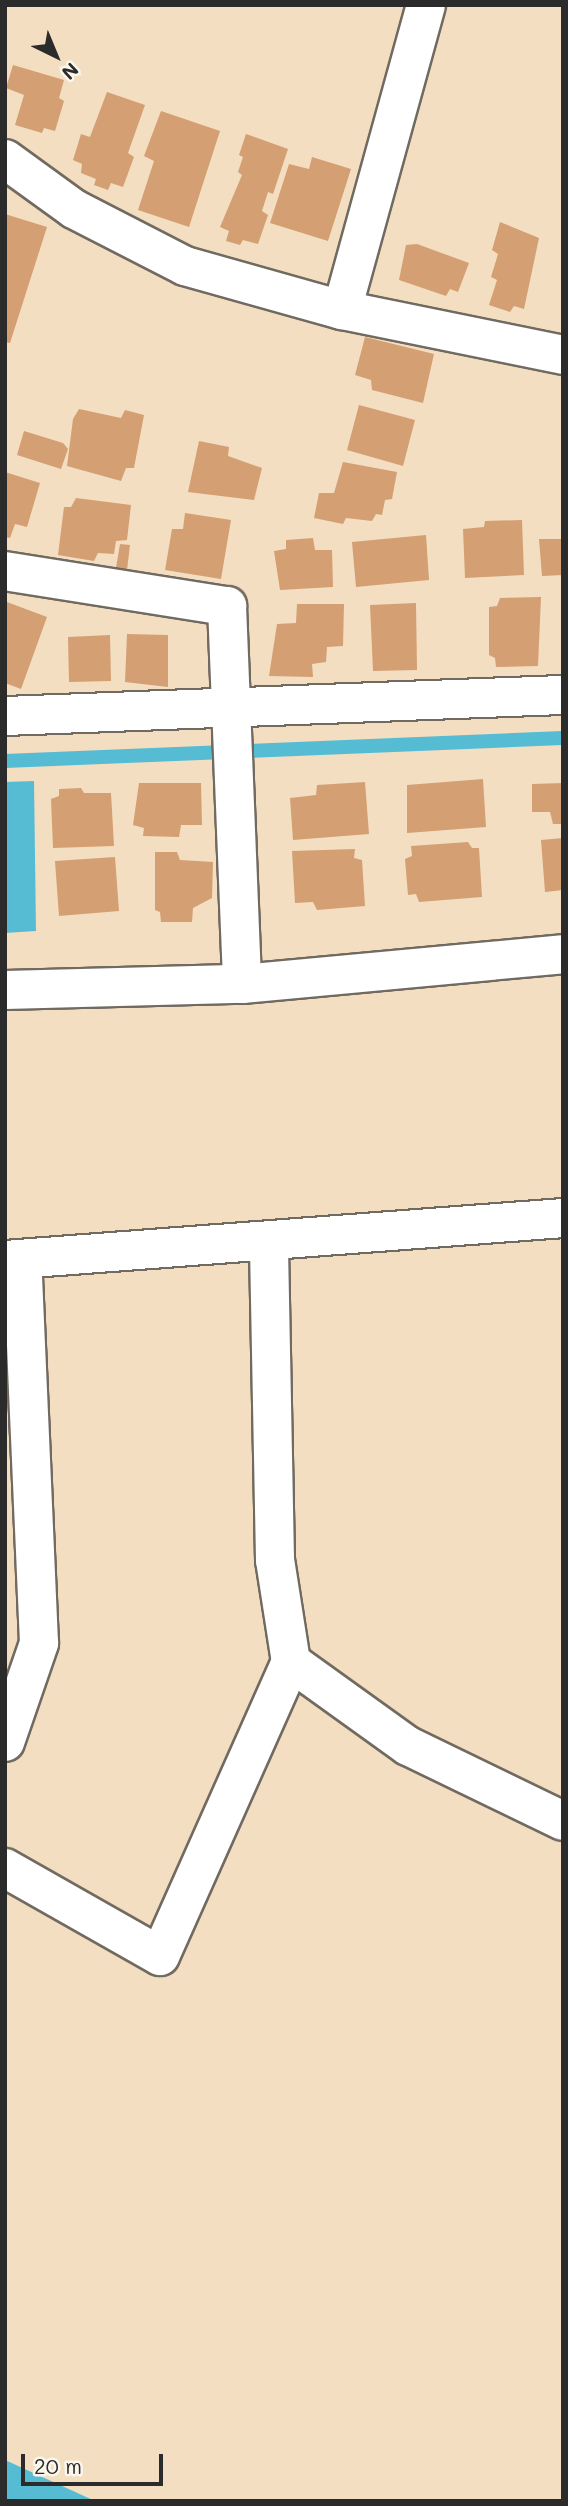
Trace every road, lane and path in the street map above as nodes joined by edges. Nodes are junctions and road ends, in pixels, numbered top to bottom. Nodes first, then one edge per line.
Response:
1 (426, 5) edge
2 (5, 159) edge
3 (342, 310) junction
4 (563, 355) edge
5 (5, 571) edge
6 (563, 695) edge
7 (5, 716) edge
8 (231, 720) junction
9 (563, 954) edge
10 (242, 984) junction
11 (5, 990) edge
12 (563, 1218) edge
13 (269, 1244) junction
14 (14, 1260) edge
15 (292, 1662) junction
16 (5, 1742) edge
17 (563, 1821) edge
18 (5, 1868) edge

1 - 3 street
2 - 3 street
3 - 4 street
5 - 8 street
6 - 8 street
7 - 8 street
8 - 10 street
9 - 10 street
10 - 11 street
12 - 13 street
13 - 14 street
13 - 15 street
14 - 16 street
15 - 17 street
15 - 18 street

